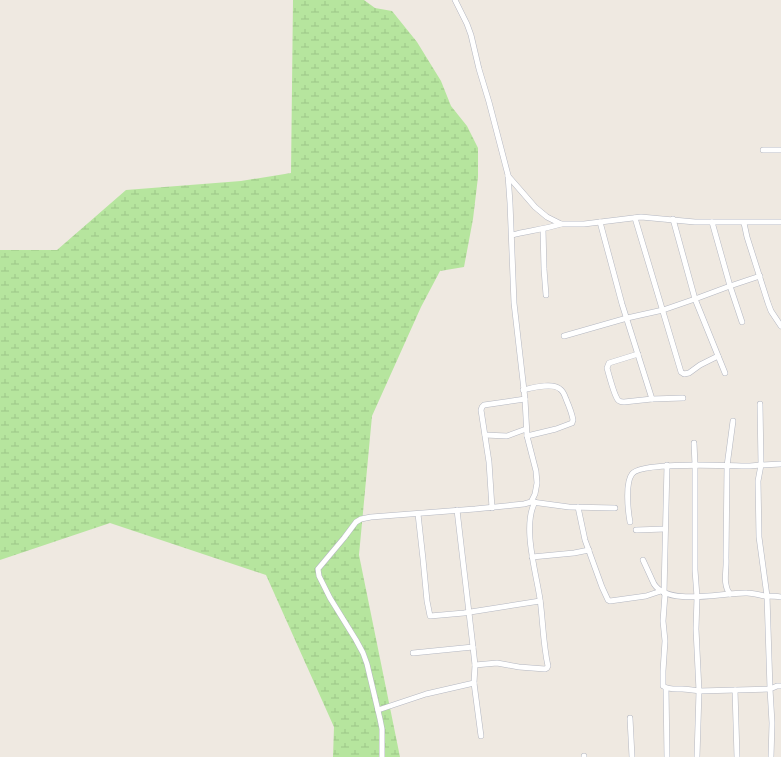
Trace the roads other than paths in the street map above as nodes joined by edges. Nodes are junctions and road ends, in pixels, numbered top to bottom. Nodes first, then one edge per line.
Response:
1 (454, 0) edge
2 (763, 150) dead end
3 (781, 150) edge
4 (508, 175) junction
5 (635, 218) junction
6 (673, 219) junction
7 (600, 222) junction
8 (712, 222) junction
9 (744, 222) junction
10 (781, 222) edge
11 (561, 224) junction
12 (543, 229) junction
13 (512, 235) junction
14 (760, 276) junction
15 (730, 286) junction
16 (546, 295) dead end
17 (696, 299) junction
18 (663, 310) junction
19 (627, 318) junction
20 (742, 322) dead end
21 (781, 326) edge
22 (564, 336) dead end
23 (638, 354) junction
24 (718, 356) junction
25 (725, 373) dead end
26 (523, 390) junction
27 (683, 398) dead end
28 (525, 399) junction
29 (652, 399) junction
30 (760, 404) dead end
31 (733, 421) dead end
32 (526, 429) junction
33 (485, 435) junction
34 (527, 436) junction
35 (694, 443) dead end
36 (781, 464) edge
37 (667, 465) junction
38 (695, 465) junction
39 (761, 465) junction
40 (727, 466) junction
41 (533, 502) junction
42 (578, 507) junction
43 (492, 508) junction
44 (615, 508) dead end
45 (458, 510) junction
46 (418, 514) junction
47 (630, 522) dead end
48 (666, 529) junction
49 (636, 530) dead end
50 (589, 550) junction
51 (532, 556) junction
52 (644, 560) dead end
53 (663, 593) junction
54 (730, 594) junction
55 (767, 596) junction
56 (697, 597) junction
57 (781, 597) edge
58 (540, 601) junction
59 (469, 612) junction
60 (473, 647) junction
61 (413, 653) dead end
62 (475, 665) junction
63 (474, 683) junction
64 (781, 686) edge
65 (666, 688) junction
66 (770, 689) junction
67 (734, 690) junction
68 (699, 691) junction
69 (378, 710) junction
70 (630, 718) dead end
71 (481, 736) dead end
72 (381, 757) edge
73 (632, 757) edge
74 (667, 757) edge
75 (697, 757) edge
76 (737, 757) edge
77 (772, 757) edge

1 - 4 street
2 - 3 street
4 - 11 street
4 - 13 street
5 - 6 street
5 - 7 street
5 - 18 street
6 - 8 street
6 - 17 street
7 - 11 street
7 - 19 street
8 - 9 street
8 - 15 street
9 - 10 street
9 - 14 street
11 - 12 street
12 - 13 street
12 - 16 street
13 - 26 street
14 - 15 street
14 - 21 street
15 - 17 street
15 - 20 street
17 - 18 street
17 - 24 street
18 - 19 street
18 - 24 street
19 - 22 street
19 - 23 street
23 - 29 street
23 - 29 street
24 - 25 street
26 - 28 street
26 - 34 street
27 - 29 street
28 - 32 street
28 - 33 street
30 - 39 street
31 - 40 street
32 - 33 street
32 - 34 street
33 - 43 street
34 - 41 street
35 - 38 street
36 - 39 street
37 - 38 street
37 - 47 street
37 - 48 street
38 - 40 street
38 - 56 street
39 - 40 street
39 - 55 street
40 - 54 street
41 - 42 street
41 - 43 street
41 - 51 street
42 - 44 street
42 - 50 street
43 - 45 street
45 - 46 street
45 - 59 street
46 - 59 street
46 - 69 street
48 - 49 street
48 - 53 street
50 - 51 street
50 - 53 street
51 - 58 street
52 - 53 street
53 - 56 street
53 - 65 street
54 - 55 street
54 - 56 street
55 - 57 street
55 - 66 street
56 - 68 street
58 - 59 street
58 - 62 street
59 - 60 street
60 - 61 street
60 - 62 street
62 - 63 street
63 - 69 street
63 - 71 street
64 - 66 street
65 - 68 street
65 - 74 street
66 - 67 street
66 - 77 street
67 - 68 street
67 - 76 street
68 - 75 street
69 - 72 street
70 - 73 street

